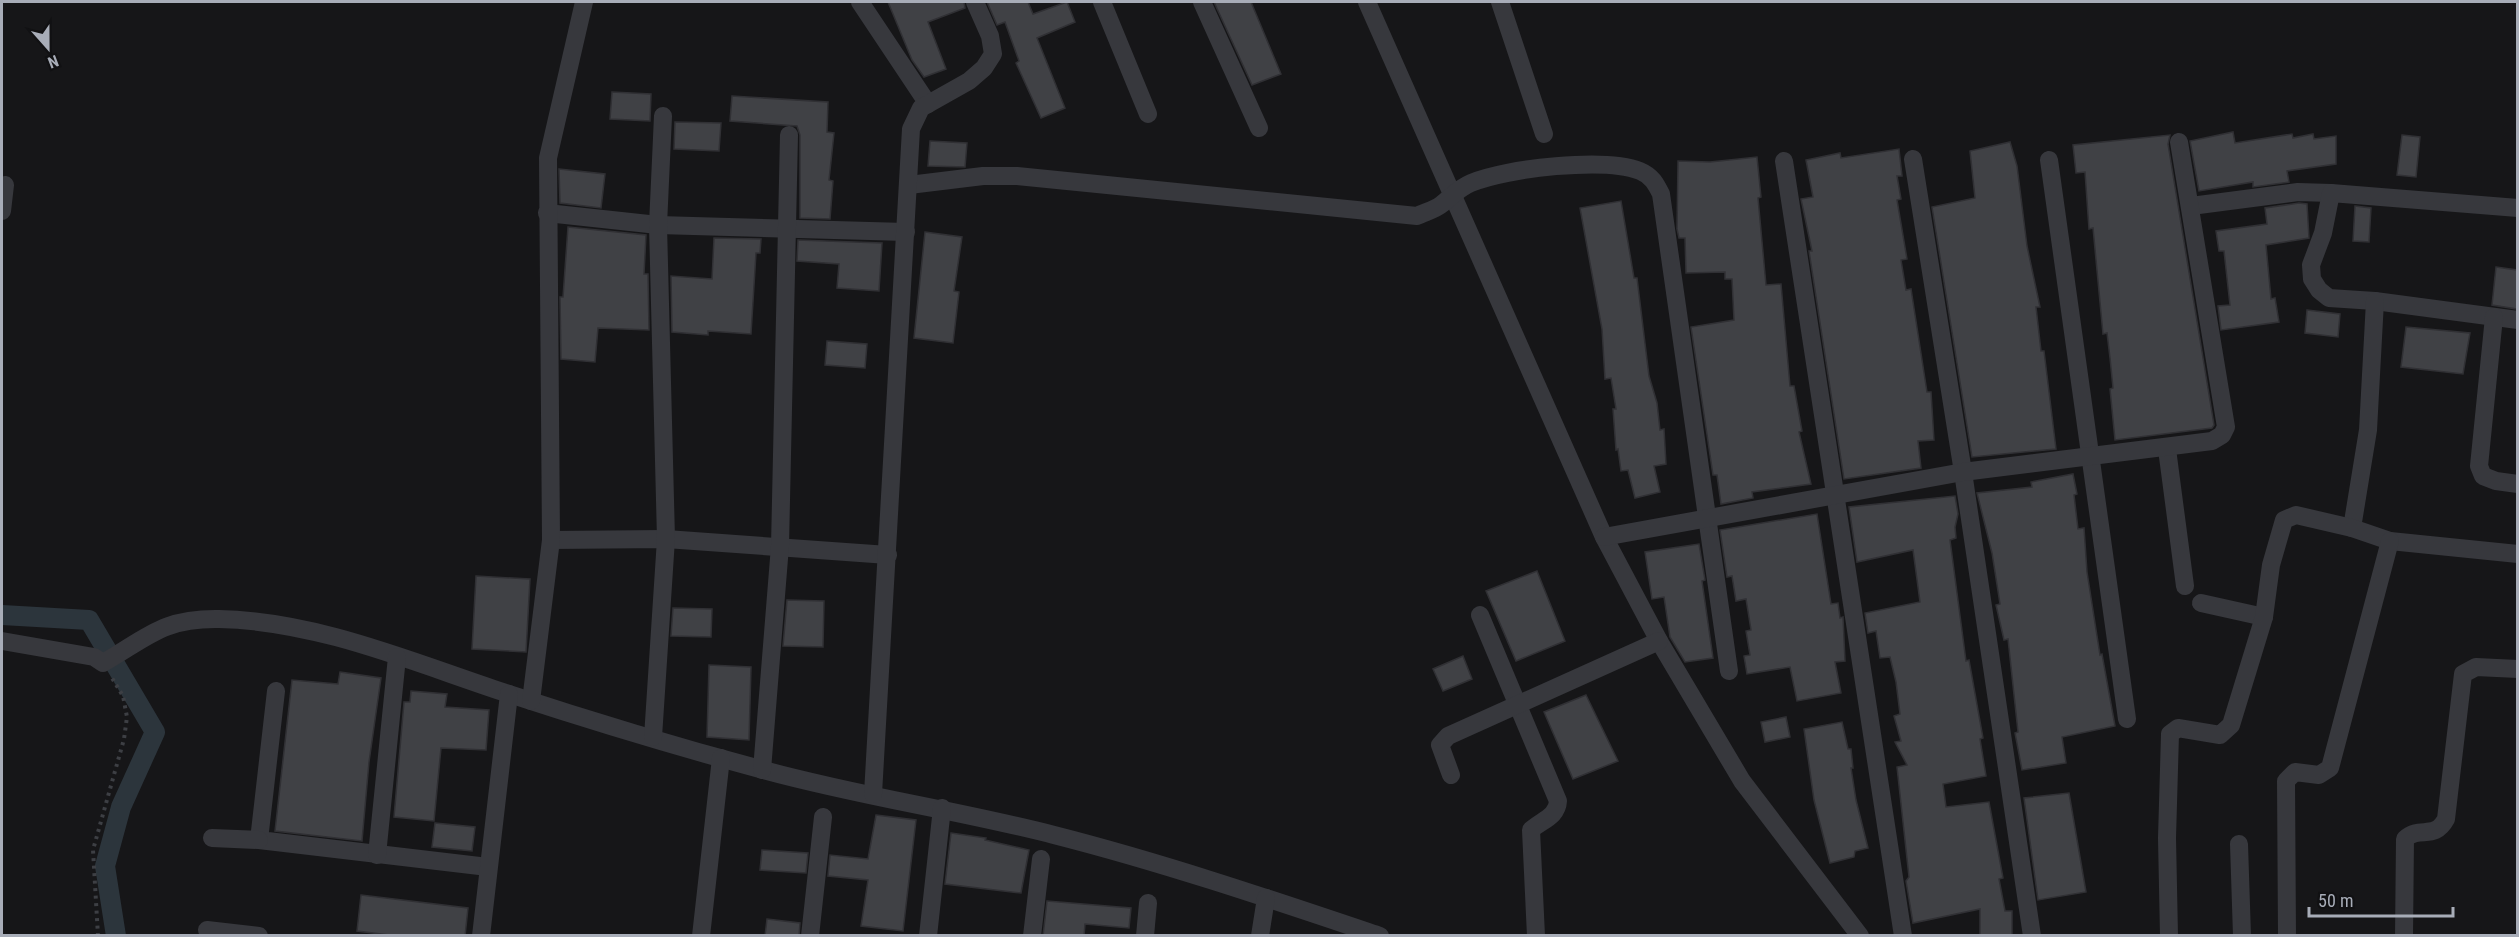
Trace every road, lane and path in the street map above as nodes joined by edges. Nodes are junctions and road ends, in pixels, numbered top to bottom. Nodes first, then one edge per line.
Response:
1 (584, 2) edge
2 (860, 2) edge
3 (975, 2) edge
4 (1102, 2) edge
5 (1202, 2) edge
6 (1367, 2) edge
7 (1500, 2) edge
8 (928, 104) junction
9 (1148, 114) dead end
10 (663, 116) dead end
11 (1259, 128) dead end
12 (1544, 134) dead end
13 (789, 135) dead end
14 (2179, 142) dead end
15 (1912, 159) dead end
16 (2049, 160) dead end
17 (1784, 161) dead end
18 (5, 185) dead end
19 (909, 185) junction
20 (1453, 192) junction
21 (2331, 193) junction
22 (2191, 206) junction
23 (2517, 208) edge
24 (2, 211) edge
25 (547, 213) junction
26 (658, 225) junction
27 (787, 229) junction
28 (906, 232) junction
29 (2375, 301) junction
30 (2494, 317) junction
31 (2517, 320) edge
32 (2166, 448) junction
33 (2092, 457) junction
34 (1964, 472) junction
35 (2517, 484) edge
36 (1834, 496) junction
37 (1706, 517) junction
38 (2352, 528) junction
39 (1604, 537) junction
40 (666, 539) junction
41 (551, 540) junction
42 (2390, 541) junction
43 (780, 546) junction
44 (2517, 554) edge
45 (888, 555) junction
46 (2185, 586) dead end
47 (2201, 603) dead end
48 (1480, 615) dead end
49 (2265, 617) junction
50 (2, 641) edge
51 (1659, 641) junction
52 (398, 657) junction
53 (103, 663) junction
54 (2517, 669) edge
55 (1729, 671) dead end
56 (276, 691) dead end
57 (509, 694) junction
58 (531, 700) junction
59 (1520, 705) junction
60 (2127, 719) dead end
61 (653, 737) junction
62 (721, 758) junction
63 (762, 770) junction
64 (1451, 775) dead end
65 (873, 794) junction
66 (942, 808) junction
67 (823, 817) dead end
68 (212, 838) dead end
69 (259, 840) junction
70 (2239, 844) dead end
71 (377, 855) junction
72 (1041, 859) dead end
73 (488, 867) junction
74 (1266, 898) junction
75 (1148, 903) dead end
76 (207, 930) dead end
77 (253, 935) edge
78 (98, 936) edge
79 (481, 936) edge
80 (701, 936) edge
81 (810, 936) edge
82 (928, 936) edge
83 (1032, 936) edge
84 (1145, 936) edge
85 (1260, 936) edge
86 (1380, 936) edge
87 (1536, 936) edge
88 (1860, 936) edge
89 (1903, 936) edge
90 (2032, 936) edge
91 (2169, 936) edge
92 (2241, 936) edge
93 (2287, 936) edge
94 (2404, 936) edge

1 - 25 street
2 - 8 street
3 - 8 street
4 - 9 street
5 - 11 street
6 - 20 street
7 - 12 street
8 - 19 street
10 - 26 street
13 - 27 street
14 - 22 street
15 - 34 street
16 - 33 street
17 - 36 street
18 - 24 street
19 - 20 street
19 - 28 street
20 - 37 street
20 - 39 street
21 - 22 street
21 - 23 street
21 - 29 street
22 - 32 street
25 - 26 street
25 - 41 street
26 - 27 street
26 - 40 street
27 - 28 street
27 - 43 street
28 - 45 street
29 - 30 street
29 - 38 street
30 - 31 street
30 - 35 street
32 - 33 street
32 - 46 street
33 - 34 street
33 - 60 street
34 - 36 street
34 - 90 street
36 - 37 street
36 - 89 street
37 - 39 street
37 - 55 street
38 - 42 street
38 - 49 street
39 - 51 street
40 - 41 street
40 - 43 street
40 - 61 street
41 - 58 street
42 - 44 street
42 - 93 street
43 - 45 street
43 - 63 street
45 - 65 street
47 - 49 street
48 - 59 street
49 - 91 street
50 - 53 street
51 - 59 street
51 - 88 street
52 - 53 street
52 - 57 street
52 - 71 street
53 - 78 path
54 - 94 street
56 - 69 street
57 - 58 street
57 - 73 street
58 - 61 street
59 - 64 street
59 - 87 street
61 - 62 street
62 - 63 street
62 - 80 street
63 - 65 street
65 - 66 street
66 - 74 street
66 - 82 street
67 - 81 street
68 - 69 street
69 - 71 street
70 - 92 street
71 - 73 street
72 - 83 street
73 - 79 street
74 - 85 street
74 - 86 street
75 - 84 street
76 - 77 street

